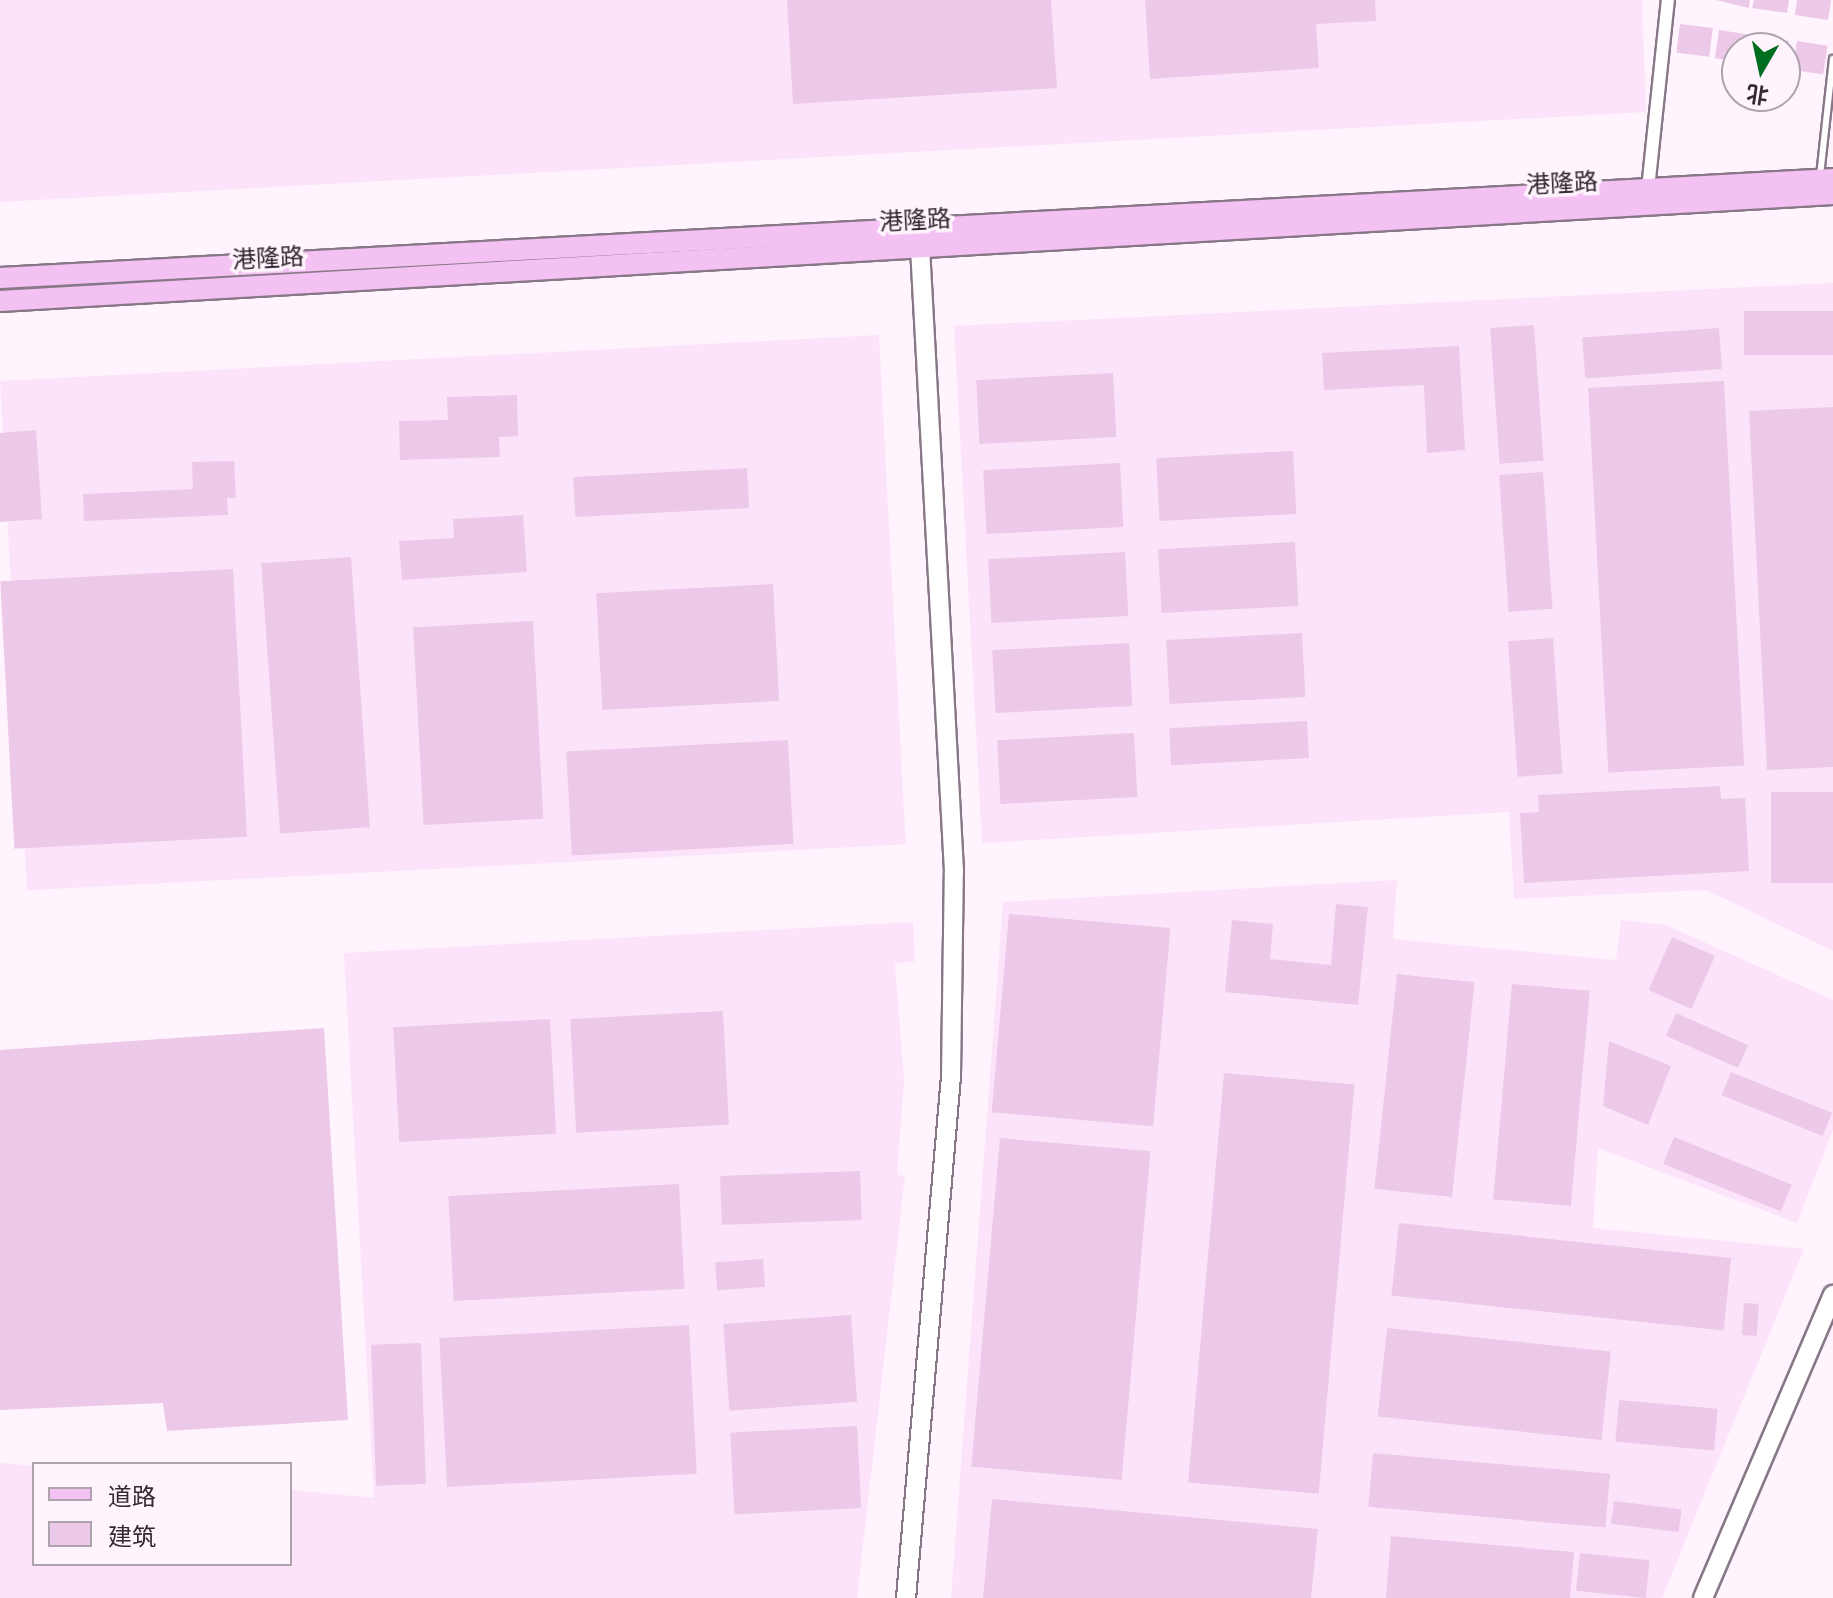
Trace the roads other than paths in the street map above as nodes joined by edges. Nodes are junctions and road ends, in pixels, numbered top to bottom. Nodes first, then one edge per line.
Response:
1 (1668, 0) edge
2 (1833, 59) edge
3 (1828, 184) edge
4 (1648, 189) junction
5 (920, 247) junction
6 (0, 278) edge
7 (0, 301) edge
8 (1833, 1295) edge
9 (906, 1598) edge
10 (1703, 1598) edge

1 - 4 street
2 - 3 lane
3 - 4 main road, 港隆路
3 - 5 main road, 港隆路
4 - 6 main road, 港隆路
5 - 7 main road, 港隆路
5 - 9 street
8 - 10 street

